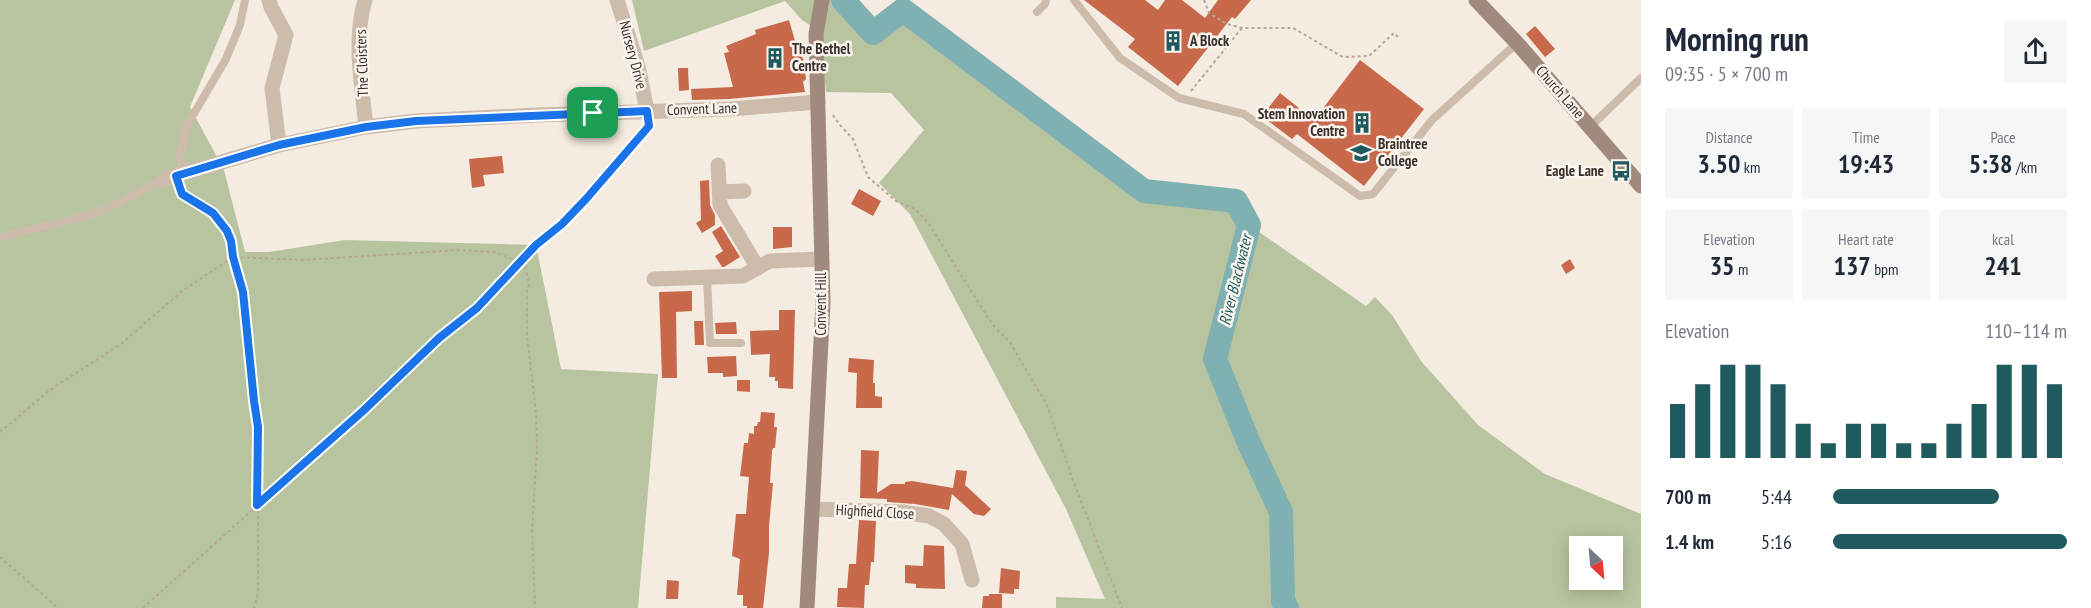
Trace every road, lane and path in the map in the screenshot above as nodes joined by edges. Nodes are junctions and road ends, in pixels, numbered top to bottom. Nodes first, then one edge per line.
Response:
1 (244, 0) edge
2 (269, 0) edge
3 (365, 0) edge
4 (617, 0) edge
5 (822, 0) edge
6 (1046, 0) edge
7 (1074, 0) edge
8 (1204, 0) edge
9 (1476, 0) edge
10 (1037, 12) dead end
11 (1242, 28) junction
12 (1398, 37) dead end
13 (1517, 43) junction
14 (1641, 78) edge
15 (818, 95) junction
16 (1185, 99) junction
17 (647, 111) junction
18 (1591, 126) junction
19 (366, 127) junction
20 (279, 145) junction
21 (718, 165) dead end
22 (174, 176) junction
23 (1641, 186) edge
24 (744, 191) dead end
25 (719, 192) junction
26 (0, 238) edge
27 (233, 257) junction
28 (821, 259) junction
29 (525, 260) junction
30 (758, 268) junction
31 (707, 278) junction
32 (654, 279) dead end
33 (741, 343) dead end
34 (0, 432) edge
35 (257, 505) junction
36 (812, 509) junction
37 (0, 557) edge
38 (972, 580) dead end
39 (58, 608) edge
40 (143, 608) edge
41 (254, 608) edge
42 (535, 608) edge
43 (807, 608) edge
44 (1122, 608) edge

1 - 22 lane
2 - 20 street
3 - 19 street, The Cloisters
4 - 17 street, Nursery Drive
5 - 15 main road, Convent Hill
6 - 10 lane
7 - 16 lane
8 - 11 path
9 - 13 main road, Church Lane
11 - 12 path
11 - 16 path
13 - 16 lane
13 - 18 main road, Church Lane
14 - 18 lane
15 - 17 street, Convent Lane
15 - 28 main road, Convent Hill
15 - 44 path
17 - 19 street, Convent Lane
17 - 29 path
18 - 23 main road, Church Lane
19 - 20 street, Convent Lane
20 - 22 street, Convent Lane
21 - 25 street
22 - 26 lane
22 - 27 path
24 - 25 street
25 - 30 street
27 - 29 path
27 - 34 path
27 - 35 path
28 - 30 street
28 - 36 main road, Convent Hill
29 - 35 path
29 - 42 path
30 - 31 street
31 - 32 street
31 - 33 lane
35 - 40 path
35 - 41 path
36 - 38 street, Highfield Close
36 - 43 main road, Convent Hill
37 - 39 path

